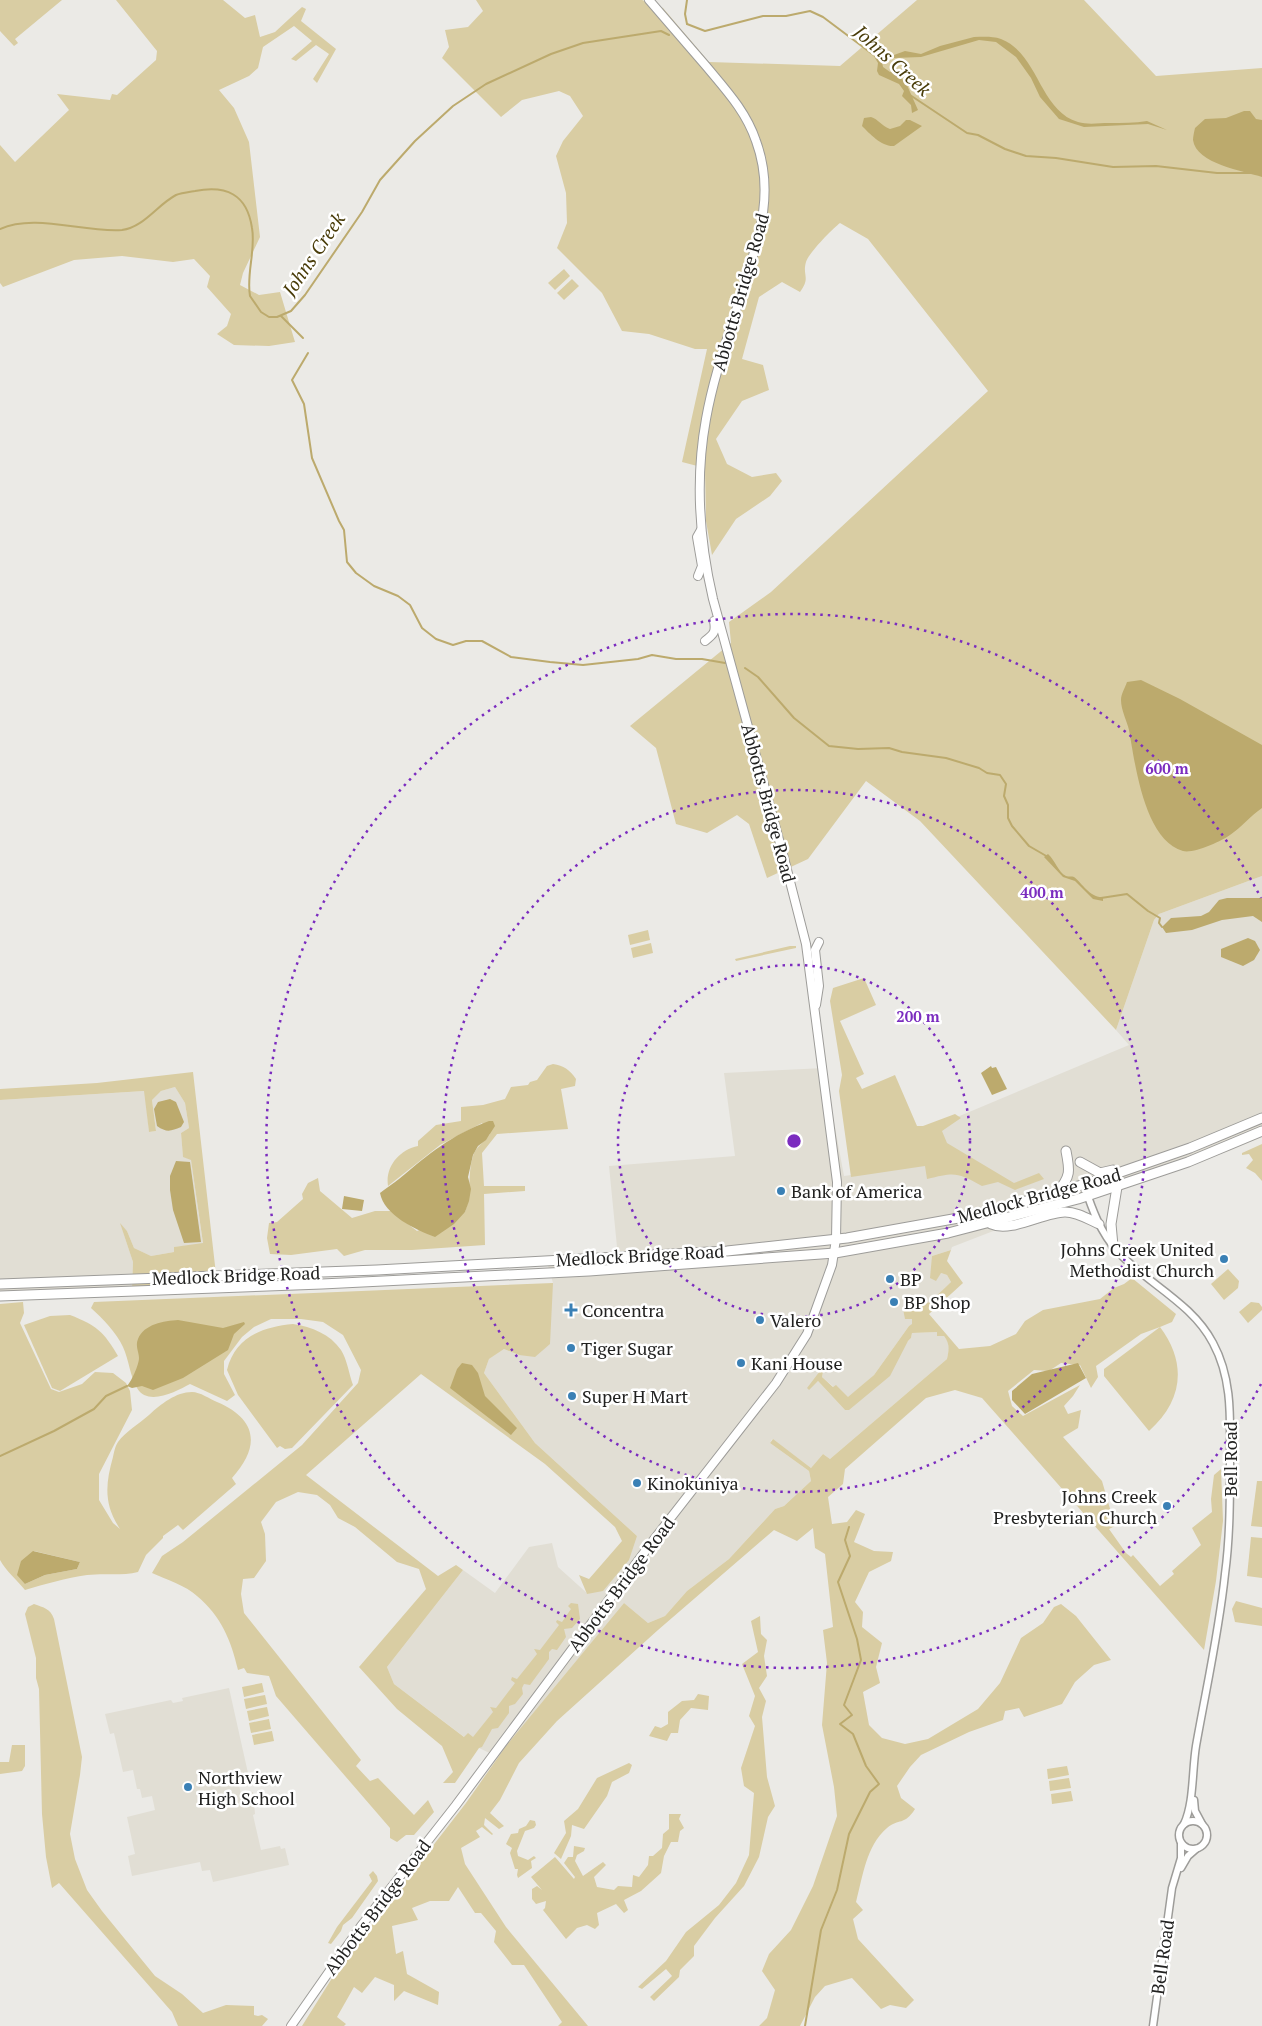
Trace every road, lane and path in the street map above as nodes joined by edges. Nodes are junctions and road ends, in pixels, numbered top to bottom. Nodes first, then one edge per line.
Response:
1 (649, 0) edge
2 (701, 530) junction
3 (698, 576) dead end
4 (713, 599) junction
5 (704, 641) dead end
6 (819, 942) dead end
7 (815, 1010) junction
8 (1262, 1118) edge
9 (1262, 1131) edge
10 (1190, 1148) junction
11 (1066, 1151) dead end
12 (1080, 1162) dead end
13 (1084, 1185) junction
14 (1117, 1187) junction
15 (1057, 1193) junction
16 (1088, 1196) junction
17 (989, 1223) junction
18 (1099, 1224) junction
19 (836, 1239) junction
20 (1113, 1246) junction
21 (835, 1254) junction
22 (0, 1284) edge
23 (0, 1296) edge
24 (1191, 1784) junction
25 (1184, 1824) junction
26 (1202, 1824) junction
27 (1181, 1843) junction
28 (1196, 1849) junction
29 (1172, 1888) junction
30 (290, 2026) edge
31 (1153, 2026) edge

1 - 2 main road, Abbotts Bridge Road
2 - 3 main road, Abbotts Bridge Road
2 - 4 main road, Abbotts Bridge Road
4 - 5 main road, Abbotts Bridge Road
4 - 7 main road, Abbotts Bridge Road
6 - 7 main road, Abbotts Bridge Road
7 - 19 main road, Abbotts Bridge Road
8 - 10 highway, Medlock Bridge Road
9 - 14 highway, Medlock Bridge Road
10 - 12 highway
10 - 13 highway, Medlock Bridge Road
11 - 15 highway
13 - 15 highway, Medlock Bridge Road
13 - 16 street, Bell Road
14 - 16 highway, Medlock Bridge Road
14 - 20 highway
15 - 19 highway, Medlock Bridge Road
16 - 17 highway, Medlock Bridge Road
16 - 18 street, Bell Road
17 - 18 highway
17 - 21 highway, Medlock Bridge Road
18 - 20 street, Bell Road
19 - 21 main road, Abbotts Bridge Road
19 - 22 highway, Medlock Bridge Road
20 - 24 street, Bell Road
21 - 23 highway, Medlock Bridge Road
21 - 30 main road, Abbotts Bridge Road
24 - 25 street, Bell Road
24 - 26 street, Bell Road
25 - 26 street
25 - 27 street, Bell Road
26 - 28 street, Bell Road
27 - 28 street
27 - 29 street, Bell Road
28 - 29 street, Bell Road
29 - 31 street, Bell Road

